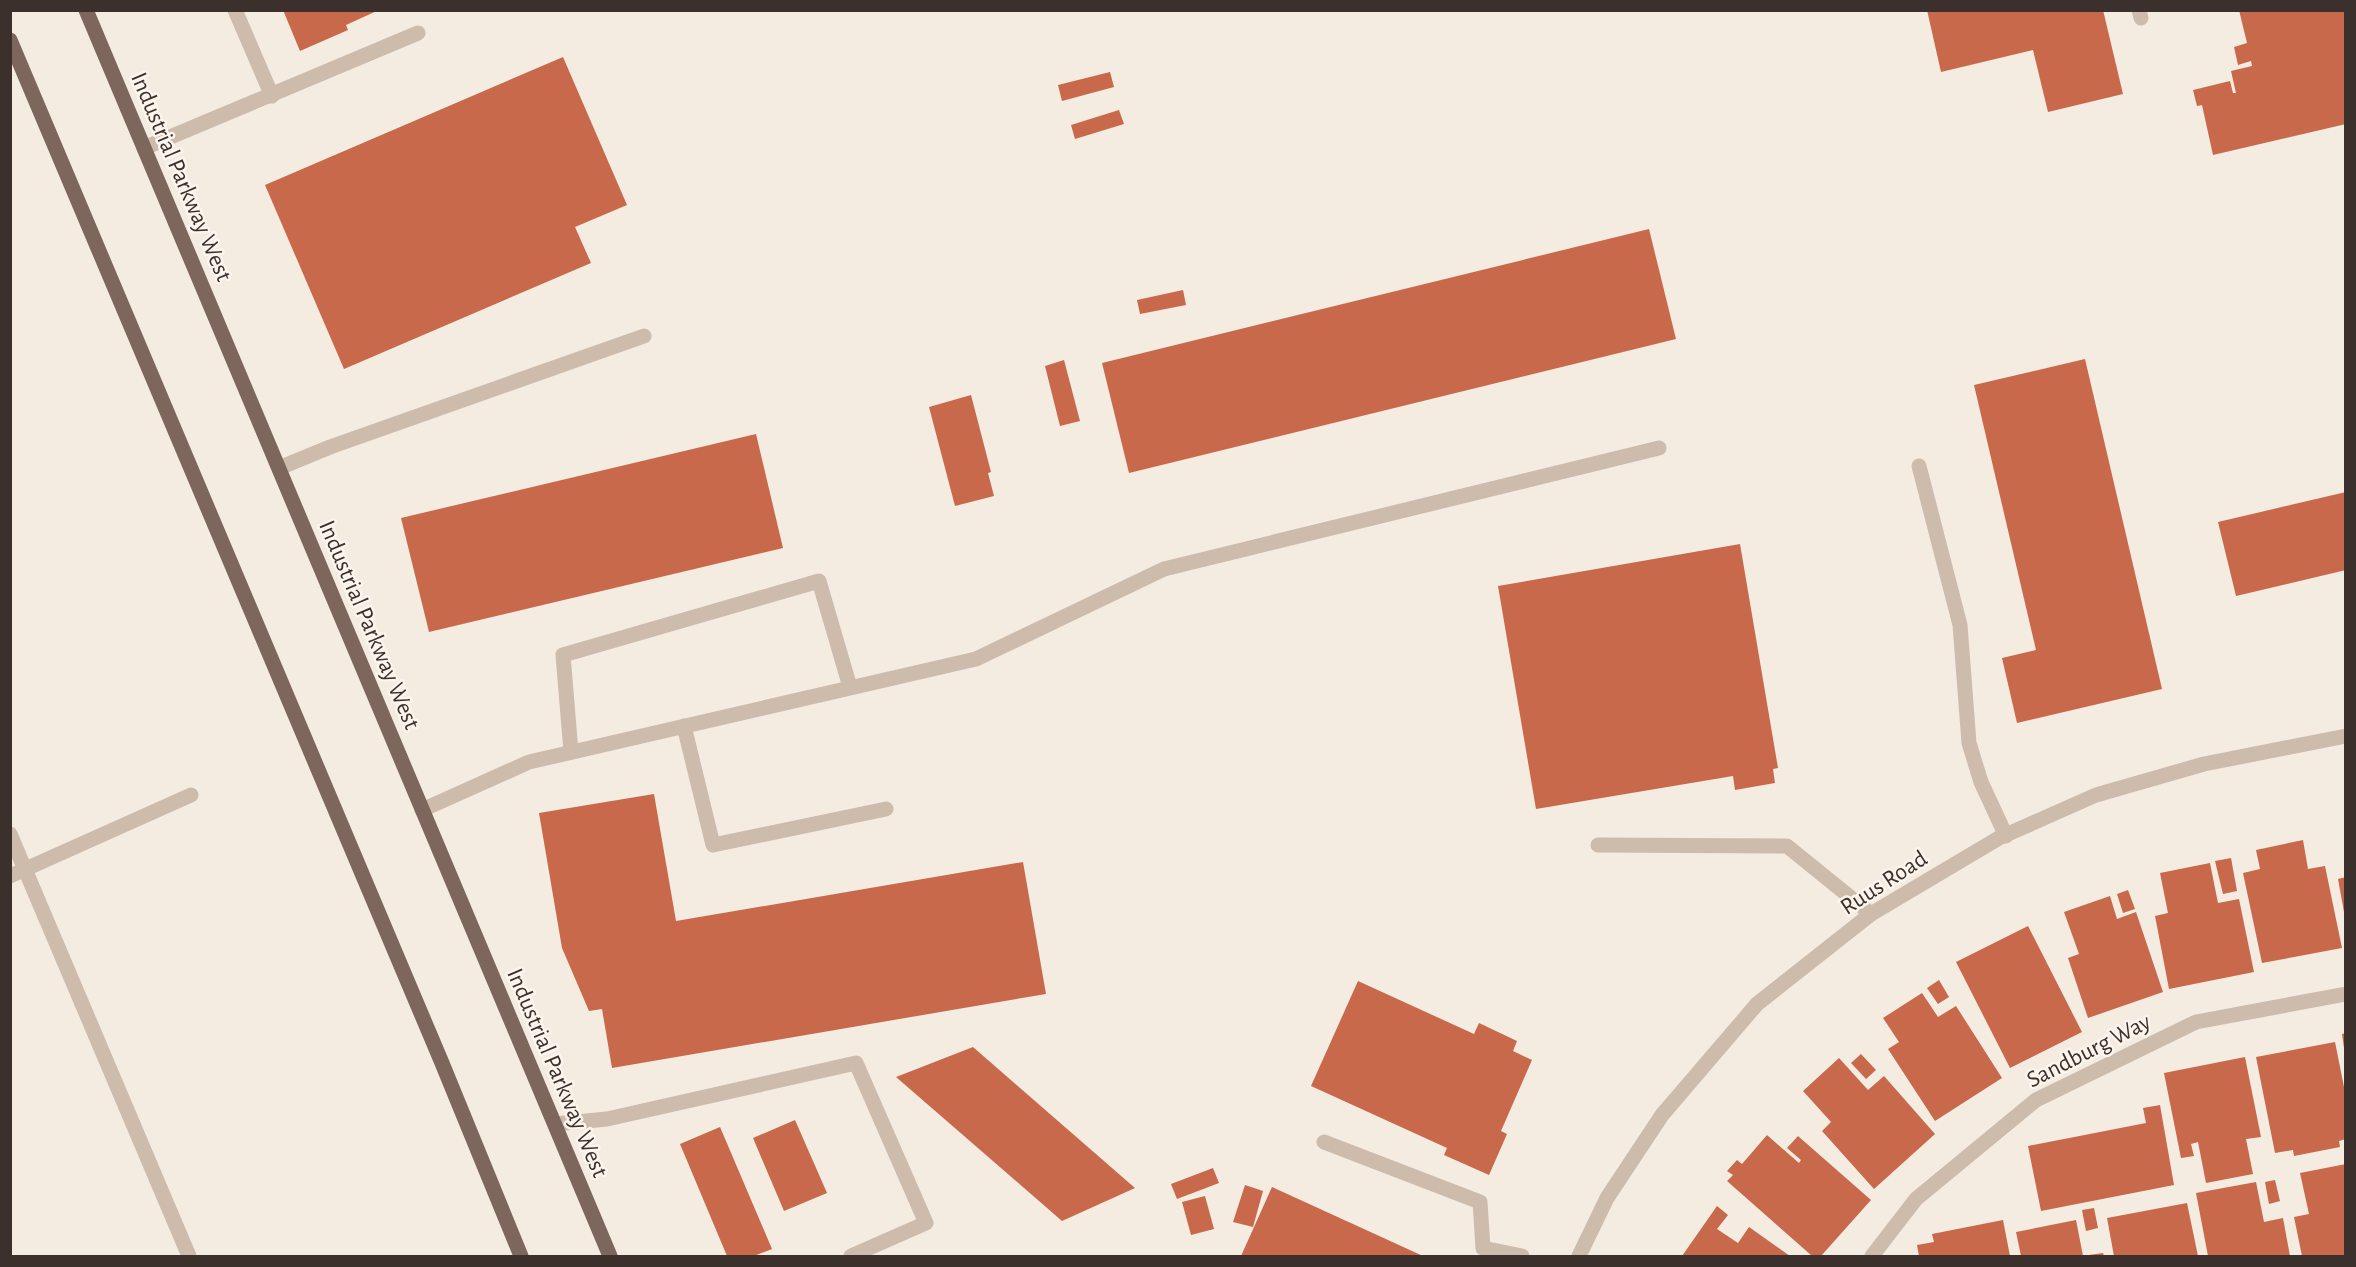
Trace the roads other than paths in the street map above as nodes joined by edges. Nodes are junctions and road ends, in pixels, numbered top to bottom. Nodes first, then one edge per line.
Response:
1 (86, 10) edge
2 (235, 10) edge
3 (418, 33) dead end
4 (10, 40) edge
5 (272, 96) junction
6 (144, 148) junction
7 (644, 336) dead end
8 (1659, 448) dead end
9 (1919, 466) dead end
10 (279, 468) junction
11 (850, 687) junction
12 (684, 726) junction
13 (2346, 736) edge
14 (571, 752) junction
15 (191, 795) dead end
16 (423, 810) junction
17 (886, 810) dead end
18 (10, 834) edge
19 (2006, 836) junction
20 (1598, 845) dead end
21 (26, 870) junction
22 (10, 876) edge
23 (1871, 914) junction
24 (2346, 994) edge
25 (555, 1124) junction
26 (1324, 1142) dead end
27 (189, 1257) edge
28 (521, 1257) edge
29 (610, 1257) edge
30 (851, 1257) edge
31 (1522, 1257) edge
32 (1579, 1257) edge
33 (1872, 1257) edge

1 - 6 main road, Industrial Parkway West
2 - 5 street
3 - 5 street
4 - 28 main road
5 - 6 street
6 - 10 main road, Industrial Parkway West
7 - 10 street
8 - 11 street
9 - 19 street
10 - 16 main road, Industrial Parkway West
11 - 12 street
11 - 14 street
12 - 14 street
12 - 17 street
13 - 19 street, Ruus Road
14 - 16 street
15 - 21 street
16 - 25 main road, Industrial Parkway West
18 - 21 street
19 - 23 street, Ruus Road
20 - 23 street
21 - 22 street
21 - 27 street
23 - 32 street, Ruus Road
24 - 33 street, Sandburg Way
25 - 29 main road, Industrial Parkway West
25 - 30 street
26 - 31 street

